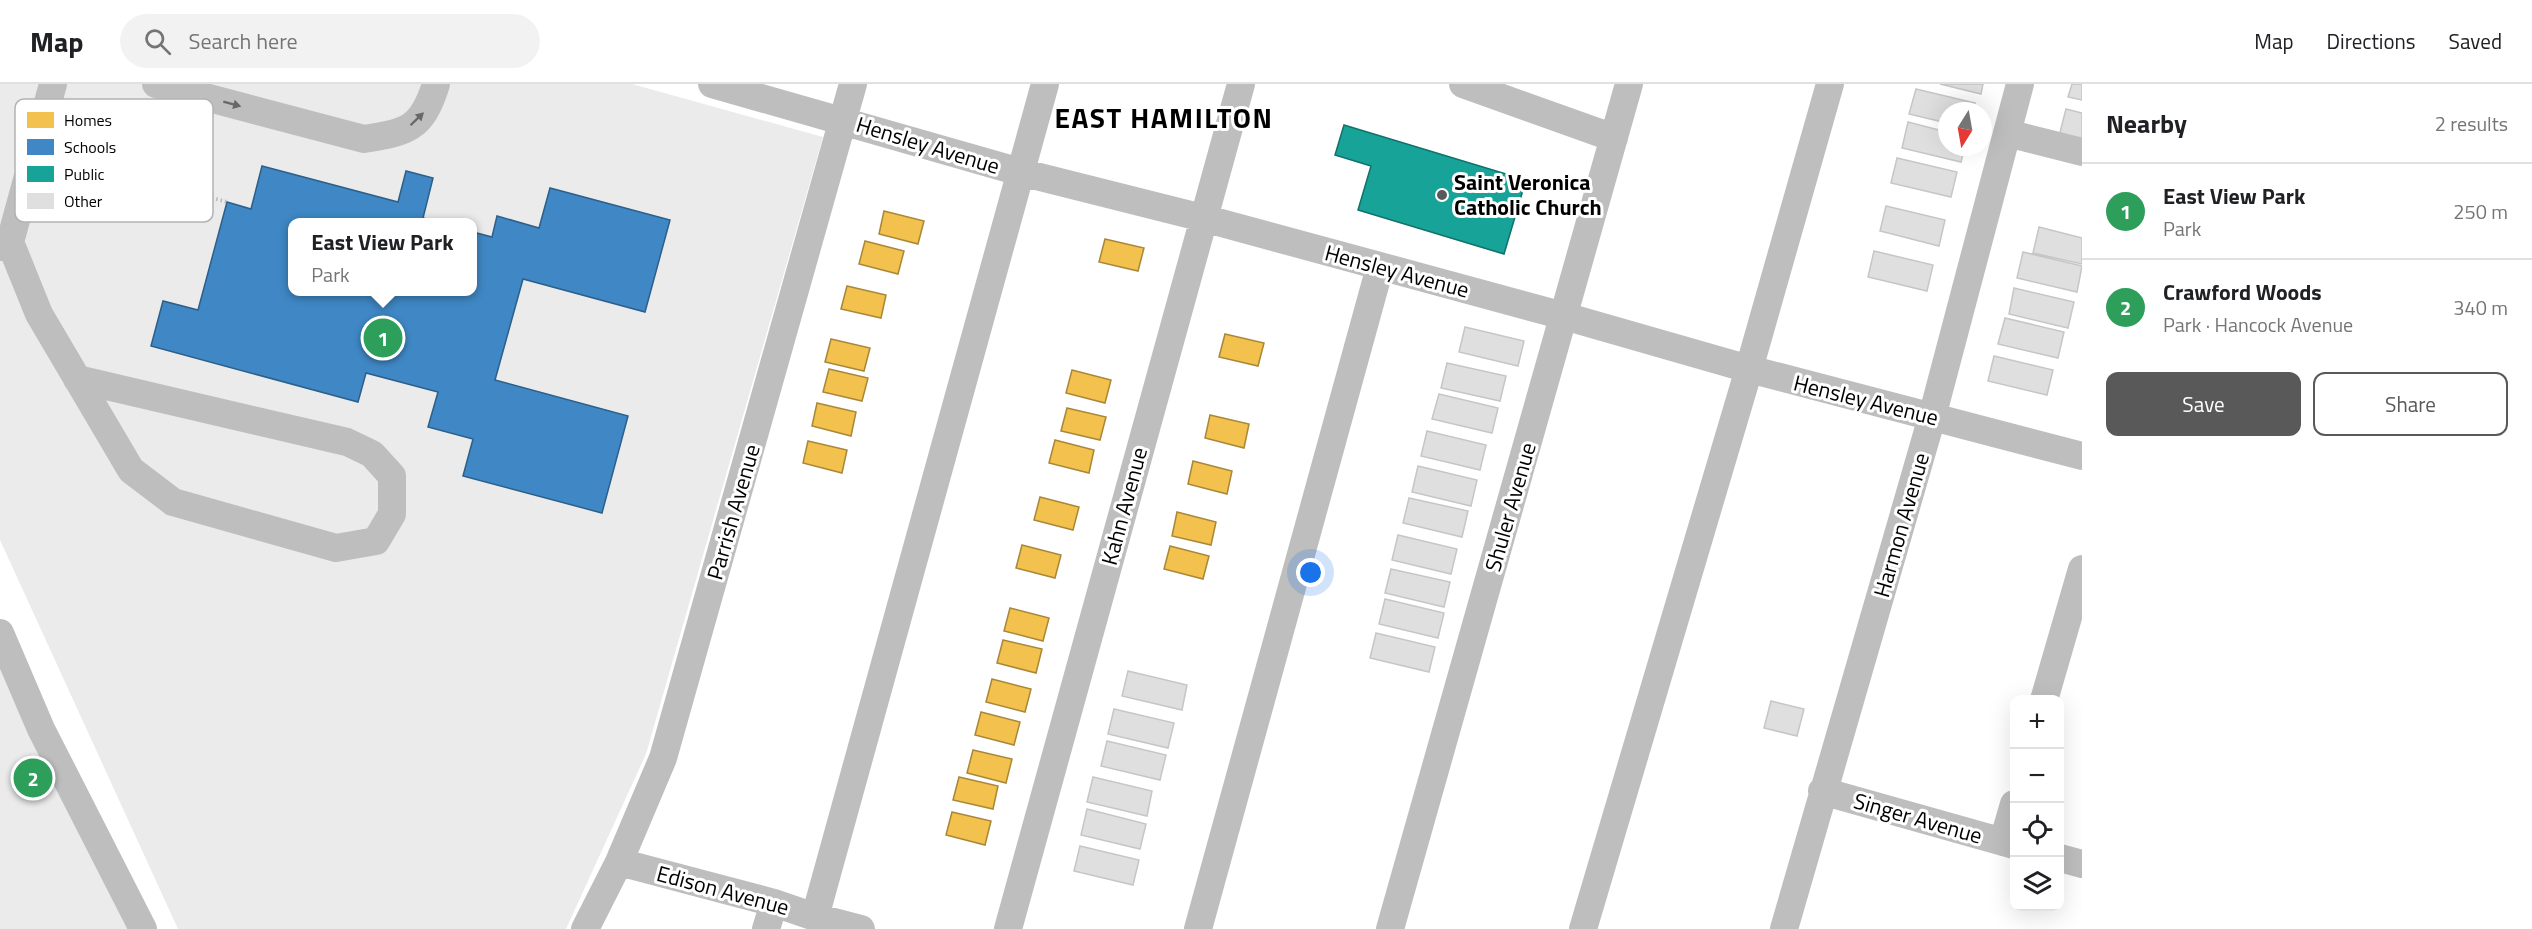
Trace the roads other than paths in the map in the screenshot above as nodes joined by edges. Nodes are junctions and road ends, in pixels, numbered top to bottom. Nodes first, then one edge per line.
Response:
1 (53, 84) edge
2 (156, 84) edge
3 (436, 84) edge
4 (712, 84) edge
5 (853, 84) edge
6 (1045, 84) edge
7 (1241, 84) edge
8 (1463, 84) edge
9 (1629, 84) edge
10 (1830, 84) edge
11 (2020, 84) edge
12 (49, 99) edge
13 (213, 99) edge
14 (213, 99) edge
15 (843, 120) junction
16 (2007, 133) junction
17 (1614, 138) junction
18 (2082, 152) edge
19 (1020, 172) junction
20 (15, 212) edge
21 (1203, 218) junction
22 (5, 244) edge
23 (1380, 267) junction
24 (1564, 316) junction
25 (1749, 369) junction
26 (77, 379) junction
27 (1932, 417) junction
28 (2082, 456) edge
29 (2082, 569) edge
30 (0, 633) edge
31 (2045, 695) edge
32 (1822, 791) junction
33 (2009, 844) edge
34 (2064, 859) edge
35 (619, 862) junction
36 (2082, 864) edge
37 (770, 916) edge
38 (815, 917) junction
39 (143, 929) edge
40 (585, 929) edge
41 (861, 929) edge
42 (1008, 929) edge
43 (1198, 929) edge
44 (1390, 929) edge
45 (1583, 929) edge
46 (1784, 929) edge

1 - 12 street
2 -> 13 street
14 -> 3 street
4 - 15 street, Hensley Avenue
5 - 15 street, Parrish Avenue
6 - 19 street
7 - 21 street, Kahn Avenue
8 - 17 street
9 - 17 street, Shuler Avenue
10 - 25 street
11 - 16 street, Harmon Avenue
15 - 19 street, Hensley Avenue
15 - 35 street, Parrish Avenue
16 - 18 street
16 - 27 street, Harmon Avenue
17 - 24 street, Shuler Avenue
19 - 21 street, Hensley Avenue
19 - 38 street
20 - 22 street
21 - 23 street, Hensley Avenue
21 - 42 street, Kahn Avenue
22 - 26 street
23 - 24 street, Hensley Avenue
23 - 43 street
24 - 25 street, Hensley Avenue
24 - 44 street, Shuler Avenue
25 - 27 street, Hensley Avenue
25 - 45 street
26 - 26 street
27 - 28 street, Hensley Avenue
27 - 32 street, Harmon Avenue
29 - 31 street
30 - 39 street
32 - 33 street, Singer Avenue
32 - 46 street, Harmon Avenue
34 - 36 street
35 - 37 street, Edison Avenue
35 - 40 street, Parrish Avenue
37 - 38 street, Edison Avenue
38 - 41 street, Edison Avenue

